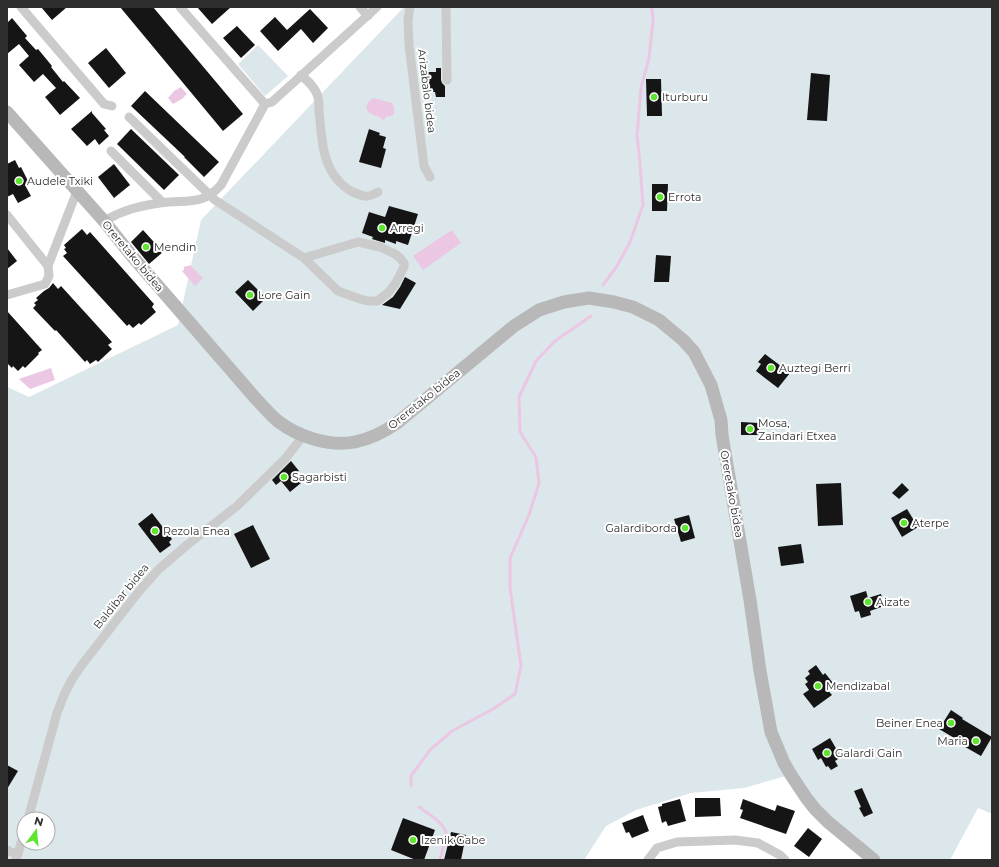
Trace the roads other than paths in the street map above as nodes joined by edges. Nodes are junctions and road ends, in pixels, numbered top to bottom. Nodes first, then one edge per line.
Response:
1 (21, 7) edge
2 (180, 7) edge
3 (360, 7) edge
4 (377, 7) edge
5 (410, 7) edge
6 (446, 7) edge
7 (368, 16) junction
8 (301, 75) junction
9 (448, 80) dead end
10 (266, 104) junction
11 (112, 106) dead end
12 (7, 112) edge
13 (129, 117) dead end
14 (111, 151) dead end
15 (430, 177) dead end
16 (77, 191) junction
17 (378, 192) dead end
18 (209, 195) junction
19 (162, 202) junction
20 (7, 215) edge
21 (104, 221) junction
22 (304, 258) junction
23 (48, 266) junction
24 (7, 295) edge
25 (303, 436) junction
26 (30, 811) edge
27 (7, 850) edge
28 (17, 857) edge
29 (872, 859) edge
30 (648, 860) edge
31 (785, 860) edge

1 - 11 street
2 - 10 street
3 - 7 street
4 - 7 street
5 - 15 street, Arizabalo bidea
6 - 9 street, Arizabalo bidea
7 - 8 street
8 - 10 street
8 - 17 street
10 - 18 street
12 - 16 main road, Oreretako bidea
13 - 18 street
14 - 19 street
16 - 21 main road, Oreretako bidea
16 - 23 street
18 - 19 street
18 - 22 street
19 - 21 street
20 - 23 street
21 - 25 main road, Oreretako bidea
22 - 22 street
23 - 24 street
25 - 26 street, Baldibar bidea
25 - 29 main road, Oreretako bidea
27 - 28 street
30 - 31 street

